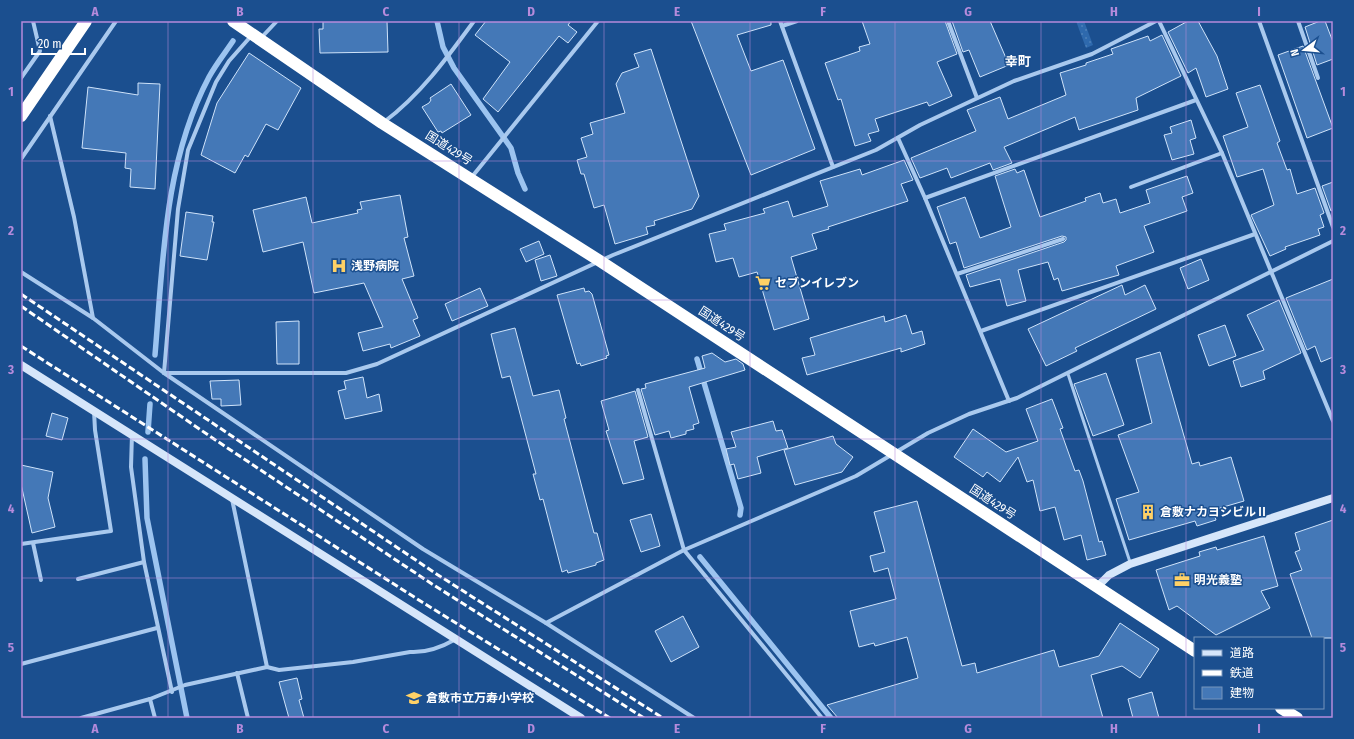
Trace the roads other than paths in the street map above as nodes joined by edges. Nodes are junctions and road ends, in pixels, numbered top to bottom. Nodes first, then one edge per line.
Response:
1 (34, 21) edge
2 (86, 21) edge
3 (116, 21) edge
4 (233, 21) edge
5 (277, 21) edge
6 (474, 21) edge
7 (598, 21) edge
8 (797, 21) edge
9 (948, 21) edge
10 (1156, 21) edge
11 (1159, 21) edge
12 (1259, 21) edge
13 (1298, 21) edge
14 (781, 23) edge
15 (257, 37) junction
16 (21, 78) edge
17 (1318, 78) dead end
18 (977, 98) junction
19 (1196, 100) junction
20 (21, 116) edge
21 (50, 116) junction
22 (382, 123) junction
23 (898, 138) junction
24 (1222, 154) junction
25 (21, 159) edge
26 (833, 167) junction
27 (472, 178) junction
28 (1131, 187) dead end
29 (925, 198) junction
30 (1333, 227) edge
31 (1255, 234) junction
32 (1063, 239) dead end
33 (1333, 241) edge
34 (600, 261) junction
35 (21, 272) edge
36 (1270, 272) junction
37 (957, 274) junction
38 (93, 318) junction
39 (980, 331) junction
40 (21, 365) edge
41 (164, 373) junction
42 (1068, 374) junction
43 (638, 390) dead end
44 (1009, 401) junction
45 (94, 411) junction
46 (1333, 421) edge
47 (132, 434) junction
48 (893, 453) junction
49 (232, 498) junction
50 (1333, 498) edge
51 (33, 543) junction
52 (21, 544) edge
53 (684, 550) junction
54 (144, 562) junction
55 (1130, 564) junction
56 (78, 579) dead end
57 (41, 580) dead end
58 (1097, 587) junction
59 (546, 623) junction
60 (157, 628) junction
61 (456, 640) junction
62 (1194, 650) edge
63 (21, 664) edge
64 (267, 667) junction
65 (238, 673) junction
66 (174, 690) junction
67 (150, 699) junction
68 (1283, 709) edge
69 (81, 718) edge
70 (155, 718) edge
71 (248, 718) edge
72 (581, 718) edge
73 (694, 718) edge
74 (822, 718) edge
75 (1297, 718) edge

1 - 16 street
2 - 20 highway
3 - 21 street
4 - 15 highway, 国道429号
5 - 15 street
6 - 22 street
7 - 27 street
8 - 14 street
9 - 18 street
10 - 18 street
11 - 19 street
12 - 30 street
13 - 17 street
14 - 26 street
15 - 22 highway, 国道429号
15 - 41 street
18 - 23 street
19 - 24 street
19 - 29 street
21 - 25 street
21 - 38 street
22 - 27 highway, 国道429号
23 - 26 street
23 - 29 street
24 - 28 street
24 - 31 street
26 - 34 street
27 - 34 highway, 国道429号
29 - 37 street
31 - 36 street
31 - 39 street
32 - 37 street
33 - 36 street
34 - 41 street
34 - 48 highway, 国道429号
35 - 38 street
36 - 42 street
36 - 46 street
37 - 39 street
38 - 41 street
39 - 44 street
40 - 45 street
41 - 59 street
42 - 44 street
42 - 55 lane
43 - 53 street
44 - 48 street
45 - 47 street
45 - 51 street
47 - 49 street
47 - 54 street
48 - 53 street
48 - 58 highway, 国道429号
49 - 61 street
49 - 64 street
50 - 55 street
51 - 52 street
51 - 57 street
53 - 59 street
53 - 74 street
54 - 56 street
54 - 60 street
55 - 58 street
58 - 62 highway, 国道429号
59 - 73 street
60 - 63 street
60 - 66 street
61 - 64 street
61 - 72 street
64 - 65 street
65 - 66 street
65 - 71 street
66 - 67 street
67 - 69 street
67 - 70 street
68 - 75 highway

